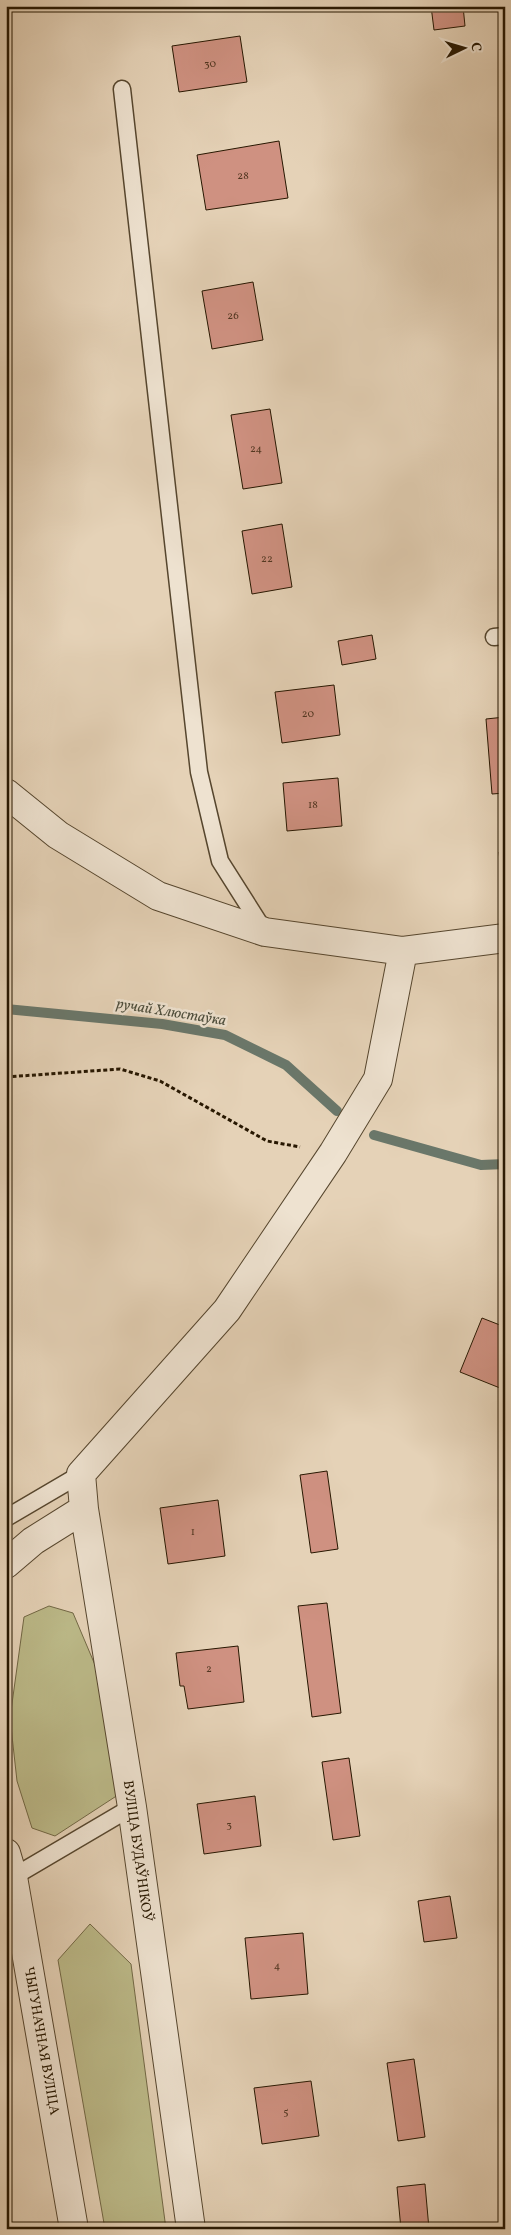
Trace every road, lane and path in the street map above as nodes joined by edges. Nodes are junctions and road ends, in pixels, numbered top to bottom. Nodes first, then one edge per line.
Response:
1 (122, 89) dead end
2 (6, 793) edge
3 (265, 932) junction
4 (505, 938) edge
5 (403, 951) junction
6 (6, 1077) edge
7 (333, 1153) junction
8 (81, 1474) junction
9 (84, 1509) junction
10 (6, 1518) edge
11 (6, 1564) edge
12 (132, 1807) junction
13 (9, 1865) edge
14 (74, 2229) edge
15 (191, 2229) edge

1 - 3 lane
2 - 3 street
3 - 5 street
4 - 5 street
5 - 7 street
6 - 7 path
7 - 8 street
8 - 9 street, ВУЛІЦА БУДАЎНІКОЎ
8 - 10 lane
9 - 11 street
9 - 12 street, ВУЛІЦА БУДАЎНІКОЎ
12 - 13 lane
12 - 15 street, ВУЛІЦА БУДАЎНІКОЎ
13 - 14 street, ЧЫГУНАЧНАЯ ВУЛІЦА

